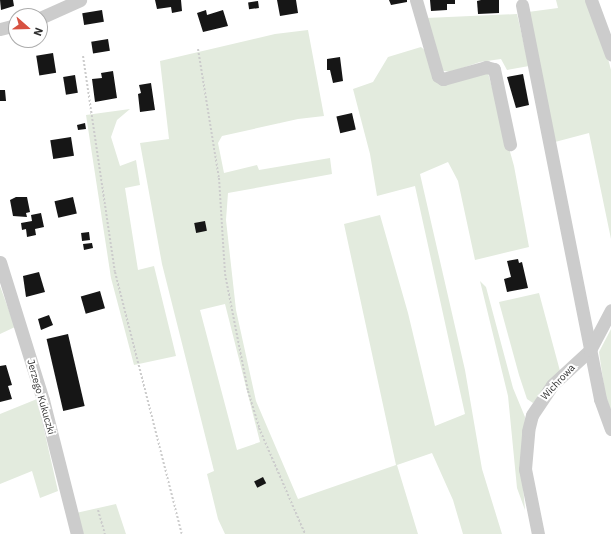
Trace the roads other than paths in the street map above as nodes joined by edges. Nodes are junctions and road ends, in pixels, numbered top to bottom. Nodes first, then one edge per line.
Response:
1 (80, 0) edge
2 (416, 0) edge
3 (591, 0) edge
4 (522, 4) dead end
5 (48, 14) edge
6 (611, 54) edge
7 (510, 144) dead end
8 (0, 262) edge
9 (611, 310) edge
10 (590, 350) junction
11 (611, 430) edge
12 (77, 534) edge
13 (538, 534) edge

1 - 5 street
2 - 7 street
3 - 6 street
4 - 10 street
8 - 12 street, Jerzego Kukuczki
9 - 10 street, Wichrowa
10 - 11 street
10 - 13 street, Wichrowa

